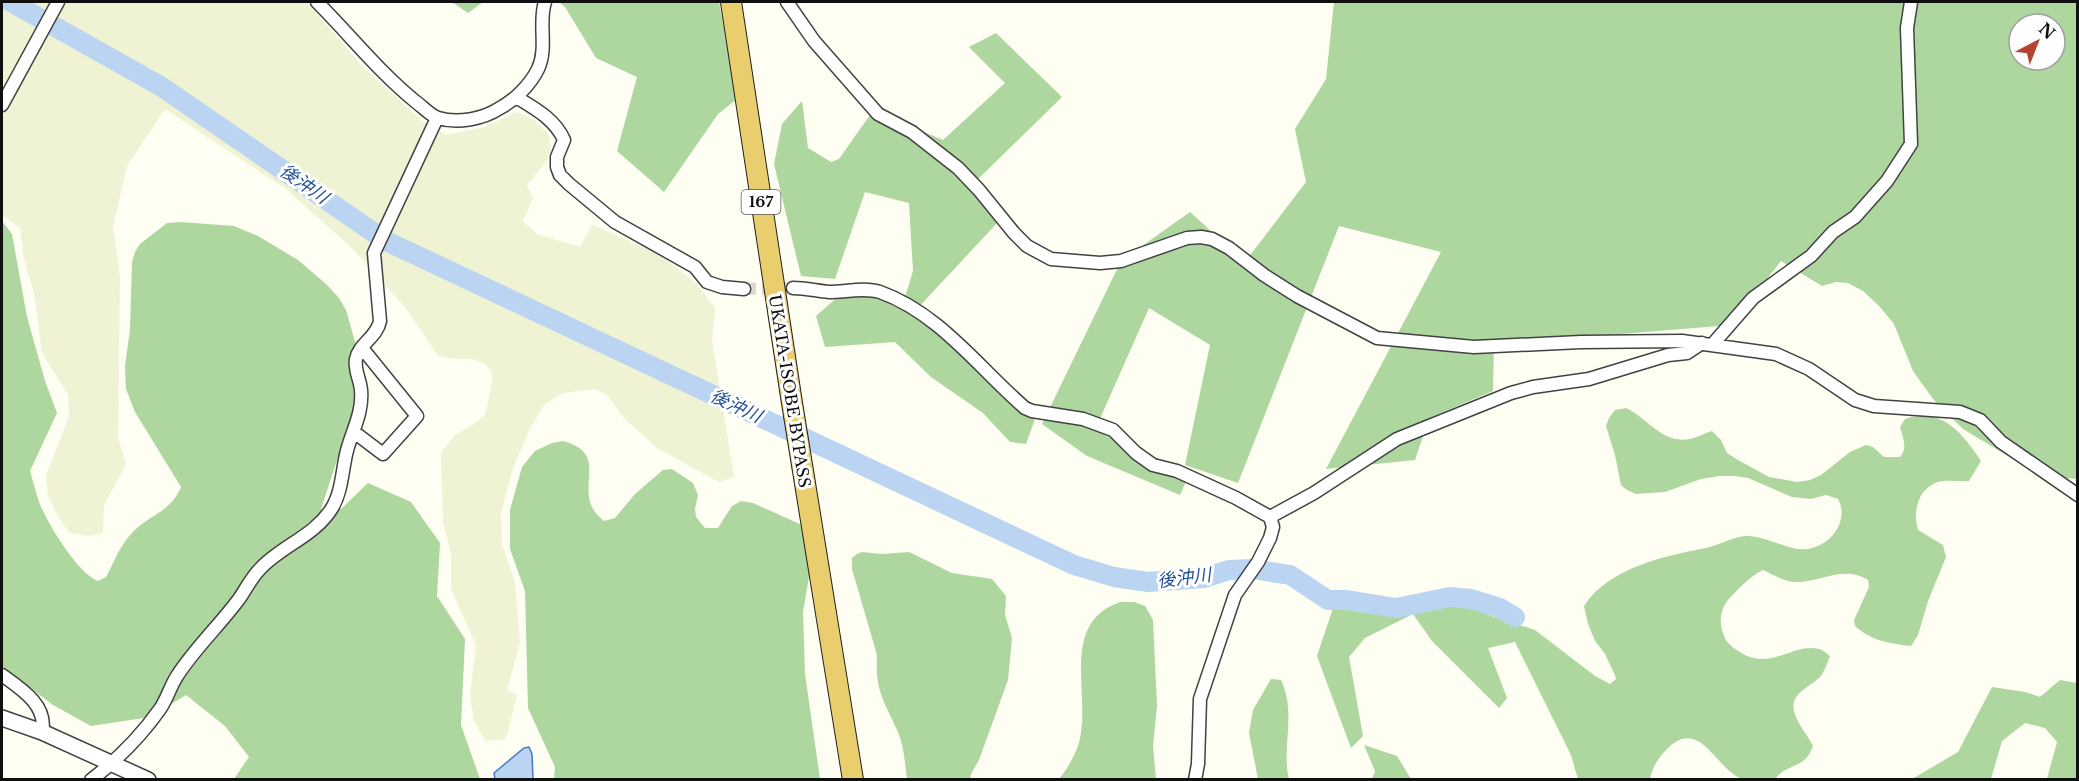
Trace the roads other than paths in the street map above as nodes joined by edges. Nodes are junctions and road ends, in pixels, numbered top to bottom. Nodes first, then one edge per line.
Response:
1 (58, 2) edge
2 (317, 2) edge
3 (545, 2) edge
4 (731, 2) edge
5 (787, 2) edge
6 (1911, 2) edge
7 (516, 97) junction
8 (2, 105) edge
9 (437, 118) junction
10 (793, 288) tunnel mouth
11 (744, 289) tunnel mouth
12 (1707, 344) junction
13 (362, 348) junction
14 (354, 432) junction
15 (2078, 495) edge
16 (1270, 517) junction
17 (2, 675) edge
18 (2, 718) edge
19 (42, 732) junction
20 (114, 763) junction
21 (91, 780) edge
22 (148, 780) edge
23 (853, 780) edge
24 (1195, 780) edge

1 - 8 street
2 - 9 street
3 - 7 street
4 - 23 highway, UKATA-ISOBE BYPASS / 167
5 - 12 street
6 - 12 street
7 - 9 street
7 - 11 street
9 - 13 street
10 - 16 street
12 - 15 street
12 - 16 street
13 - 14 street
13 - 14 street
14 - 20 street
16 - 24 street
17 - 19 street
18 - 19 street
19 - 20 street
20 - 21 street
20 - 22 street

